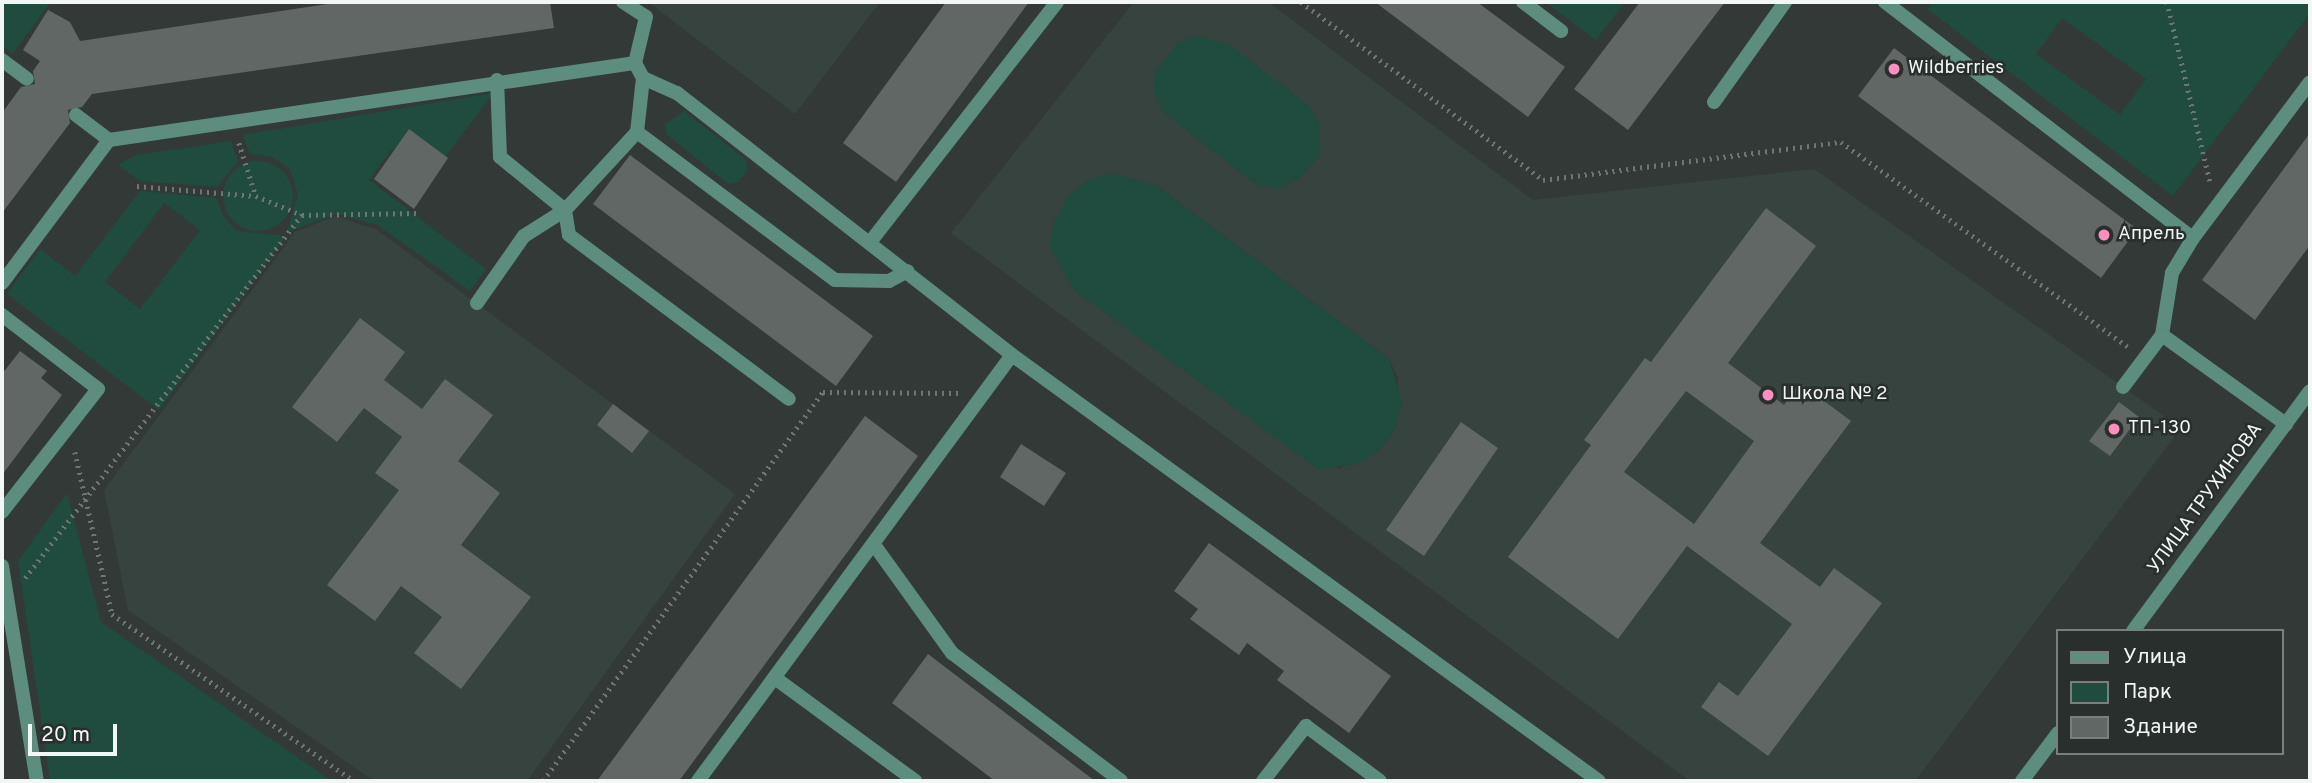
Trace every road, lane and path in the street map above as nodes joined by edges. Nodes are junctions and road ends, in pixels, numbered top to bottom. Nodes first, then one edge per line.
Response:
1 (623, 2) edge
2 (1057, 2) edge
3 (1301, 2) edge
4 (1523, 2) edge
5 (1785, 2) edge
6 (1885, 2) edge
7 (2167, 2) edge
8 (1561, 31) dead end
9 (2, 61) edge
10 (635, 63) junction
11 (643, 78) junction
12 (27, 79) dead end
13 (496, 80) junction
14 (2310, 82) edge
15 (1714, 102) dead end
16 (76, 115) dead end
17 (233, 124) junction
18 (637, 132) junction
19 (109, 140) junction
20 (137, 186) dead end
21 (256, 196) junction
22 (2216, 208) junction
23 (565, 210) junction
24 (417, 213) dead end
25 (302, 215) junction
26 (2193, 238) junction
27 (872, 241) junction
28 (908, 271) junction
29 (2, 283) edge
30 (477, 303) dead end
31 (2, 315) edge
32 (2162, 335) junction
33 (1012, 355) junction
34 (2143, 358) junction
35 (2123, 387) dead end
36 (2310, 391) edge
37 (985, 394) junction
38 (789, 399) dead end
39 (2286, 424) junction
40 (68, 428) junction
41 (86, 493) junction
42 (2, 512) edge
43 (875, 546) junction
44 (2, 566) edge
45 (8, 601) junction
46 (2134, 629) edge
47 (775, 678) junction
48 (2056, 736) edge
49 (37, 781) edge
50 (354, 781) edge
51 (543, 781) edge
52 (698, 781) edge
53 (915, 781) edge
54 (1121, 781) edge
55 (1263, 781) edge
56 (1380, 781) edge
57 (1599, 781) edge
58 (2022, 781) edge

1 - 10 street
2 - 27 street
3 - 34 path
4 - 8 street
5 - 15 street
6 - 26 street
7 - 22 path
9 - 12 street
10 - 11 street
10 - 13 street
11 - 18 street
11 - 27 street
13 - 17 street
13 - 23 street
14 - 22 street
16 - 19 street
17 - 19 street
17 - 21 path
18 - 23 street
18 - 28 street
19 - 29 street
20 - 21 path
21 - 25 path
22 - 26 street
23 - 30 street
23 - 38 street
24 - 25 path
25 - 41 path
26 - 32 street
27 - 28 street
28 - 33 street
31 - 40 street
32 - 34 street
32 - 39 street
33 - 37 street
33 - 57 street
34 - 35 street
36 - 39 street, УЛИЦА ТРУХИНОВА
37 - 43 street
37 - 51 path
39 - 46 street, УЛИЦА ТРУХИНОВА
40 - 41 path
40 - 42 street
41 - 45 path
41 - 50 path
43 - 47 street
43 - 54 street
44 - 45 street
45 - 49 street
47 - 52 street
47 - 53 street
48 - 58 street
55 - 56 street

